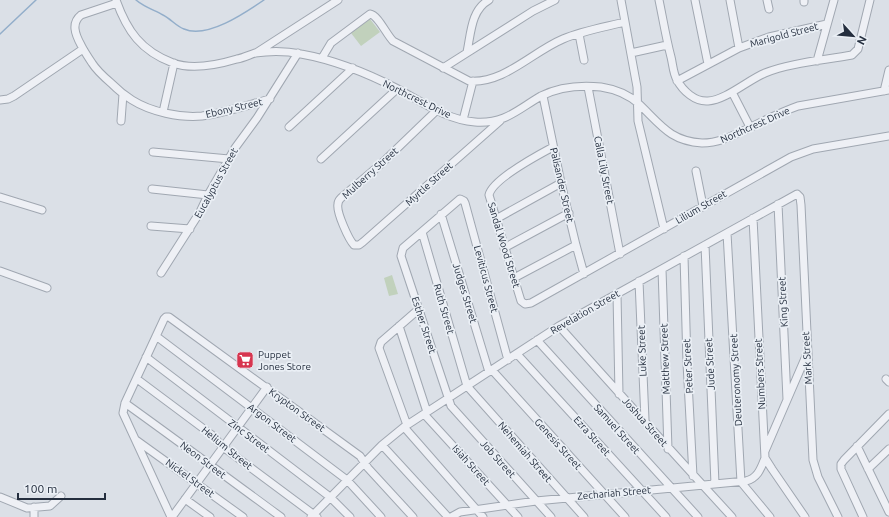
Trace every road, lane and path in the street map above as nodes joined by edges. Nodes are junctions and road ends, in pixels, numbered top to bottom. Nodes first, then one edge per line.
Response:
1 (338, 0) edge
2 (489, 0) edge
3 (555, 0) edge
4 (621, 0) edge
5 (660, 0) edge
6 (695, 0) edge
7 (730, 0) edge
8 (767, 0) edge
9 (834, 0) edge
10 (870, 0) edge
11 (116, 1) edge
12 (769, 9) dead end
13 (625, 22) junction
14 (827, 24) junction
15 (579, 34) junction
16 (667, 45) junction
17 (739, 48) junction
18 (83, 49) junction
19 (467, 52) junction
20 (255, 53) junction
21 (298, 53) junction
22 (631, 54) junction
23 (322, 58) junction
24 (584, 60) dead end
25 (817, 61) junction
26 (174, 63) junction
27 (708, 64) junction
28 (353, 68) junction
29 (443, 68) junction
30 (889, 70) edge
31 (473, 81) junction
32 (677, 81) junction
33 (588, 86) junction
34 (397, 89) junction
35 (886, 90) edge
36 (732, 92) junction
37 (123, 94) junction
38 (543, 96) junction
39 (270, 99) junction
40 (0, 100) edge
41 (638, 104) junction
42 (437, 110) junction
43 (163, 112) junction
44 (463, 120) junction
45 (500, 120) junction
46 (121, 121) dead end
47 (289, 127) dead end
48 (750, 127) junction
49 (889, 136) edge
50 (553, 147) junction
51 (153, 152) dead end
52 (229, 159) junction
53 (320, 159) dead end
54 (696, 171) dead end
55 (561, 183) junction
56 (152, 189) dead end
57 (208, 195) junction
58 (798, 195) joint
59 (0, 197) edge
60 (778, 204) junction
61 (703, 206) junction
62 (42, 210) dead end
63 (569, 213) junction
64 (442, 214) junction
65 (753, 218) junction
66 (496, 219) junction
67 (151, 226) dead end
68 (190, 229) junction
69 (664, 229) junction
70 (422, 232) junction
71 (727, 233) junction
72 (576, 245) junction
73 (705, 245) junction
74 (356, 246) joint
75 (504, 248) junction
76 (620, 254) junction
77 (684, 256) junction
78 (662, 269) junction
79 (0, 271) edge
80 (161, 273) dead end
81 (584, 274) junction
82 (514, 278) junction
83 (639, 281) junction
84 (47, 288) dead end
85 (617, 294) junction
86 (523, 303) joint
87 (419, 309) junction
88 (399, 326) junction
89 (559, 326) junction
90 (156, 336) junction
91 (537, 340) junction
92 (517, 354) junction
93 (807, 354) junction
94 (146, 357) junction
95 (508, 360) junction
96 (490, 371) junction
97 (137, 379) junction
98 (467, 386) junction
99 (267, 388) junction
100 (619, 394) junction
101 (447, 399) junction
102 (787, 399) junction
103 (124, 406) junction
104 (251, 408) junction
105 (426, 413) junction
106 (889, 414) edge
107 (645, 420) junction
108 (406, 426) junction
109 (238, 427) junction
110 (136, 440) junction
111 (382, 445) junction
112 (857, 446) junction
113 (223, 447) junction
114 (668, 449) junction
115 (888, 452) edge
116 (765, 455) junction
117 (365, 462) junction
118 (209, 466) junction
119 (868, 469) junction
120 (693, 476) junction
121 (347, 480) junction
122 (741, 482) junction
123 (196, 483) junction
124 (715, 484) junction
125 (703, 485) junction
126 (671, 488) junction
127 (642, 491) junction
128 (604, 494) junction
129 (61, 496) dead end
130 (0, 497) edge
131 (330, 497) junction
132 (566, 498) junction
133 (185, 499) junction
134 (536, 501) junction
135 (507, 505) junction
136 (34, 507) junction
137 (476, 510) junction
138 (889, 512) edge
139 (314, 516) edge
140 (34, 517) edge
141 (171, 517) edge
142 (210, 517) edge
143 (243, 517) edge
144 (281, 517) edge
145 (350, 517) edge
146 (381, 517) edge
147 (413, 517) edge
148 (448, 517) edge
149 (452, 517) edge
150 (483, 517) edge
151 (518, 517) edge
152 (551, 517) edge
153 (584, 517) edge
154 (625, 517) edge
155 (666, 517) edge
156 (698, 517) edge
157 (732, 517) edge
158 (770, 517) edge
159 (805, 517) edge
160 (838, 517) edge
161 (863, 517) edge
162 (883, 517) edge

1 - 20 street
2 - 19 street
3 - 19 street
4 - 13 street
5 - 16 street
6 - 27 street
7 - 17 street
8 - 12 street
9 - 14 street
10 - 25 street
11 - 18 street, Ebony Street
11 - 26 street, Northcrest Drive
13 - 15 street
13 - 22 street
14 - 17 street, Marigold Street
14 - 25 street
15 - 24 street
15 - 31 street
16 - 22 street
16 - 32 street
17 - 27 street, Marigold Street
18 - 37 street, Ebony Street
18 - 40 street
19 - 29 street
20 - 21 street, Northcrest Drive
20 - 26 street, Northcrest Drive
21 - 23 street, Northcrest Drive
21 - 39 street, Eucalyptus Street
22 - 41 street
23 - 28 street, Northcrest Drive
23 - 29 street
25 - 36 street
26 - 43 street
27 - 32 street, Marigold Street
28 - 34 street, Northcrest Drive
28 - 47 street
29 - 31 street
30 - 35 street
31 - 44 street
32 - 36 street
33 - 38 street, Northcrest Drive
33 - 41 street, Northcrest Drive
33 - 76 street, Calla Lily Street
34 - 42 street, Northcrest Drive
34 - 53 street
35 - 48 street, Northcrest Drive
36 - 48 street
37 - 43 street, Ebony Street
37 - 46 street
38 - 45 street, Northcrest Drive
38 - 50 street, Palisander Street
39 - 43 street, Ebony Street
39 - 52 street, Eucalyptus Street
41 - 48 street, Northcrest Drive
41 - 69 street
42 - 44 street, Northcrest Drive
42 - 74 street, Mulberry Street
44 - 45 street, Northcrest Drive
45 - 74 street, Myrtle Street
49 - 61 street, Lilium Street
50 - 55 street, Palisander Street
50 - 66 street, Sandal Wood Street
51 - 52 street
52 - 57 street, Eucalyptus Street
54 - 61 street
55 - 63 street, Palisander Street
55 - 66 street
56 - 57 street
57 - 68 street, Eucalyptus Street
58 - 60 street, Revelation Street
58 - 93 street, Mark Street
59 - 62 street
60 - 65 street, Revelation Street
60 - 102 street, King Street
61 - 69 street, Lilium Street
63 - 72 street, Palisander Street
63 - 75 street
64 - 70 street
64 - 95 street, Leviticus Street
64 - 96 street, Judges Street
65 - 71 street, Revelation Street
65 - 116 street, Numbers Street
66 - 75 street, Sandal Wood Street
67 - 68 street
68 - 80 street, Eucalyptus Street
69 - 76 street, Lilium Street
70 - 87 street, Esther Street
70 - 98 street, Ruth Street
71 - 73 street, Revelation Street
71 - 122 street, Deuteronomy Street
72 - 81 street, Palisander Street
72 - 82 street
73 - 77 street, Revelation Street
73 - 124 street, Jude Street
75 - 82 street, Sandal Wood Street
76 - 81 street, Lilium Street
77 - 78 street, Revelation Street
77 - 120 street, Peter Street
78 - 83 street, Revelation Street
78 - 114 street, Matthew Street
79 - 84 street
81 - 86 street, Lilium Street
82 - 86 street, Sandal Wood Street
83 - 85 street, Revelation Street
83 - 107 street, Luke Street
85 - 89 street, Revelation Street
85 - 100 street
87 - 88 street
87 - 101 street, Esther Street
88 - 105 street
88 - 108 street
89 - 91 street, Revelation Street
89 - 100 street, Joshua Street
90 - 94 street
90 - 99 street, Krypton Street
90 - 104 street, Argon Street
91 - 92 street, Revelation Street
91 - 126 street, Samuel Street
92 - 95 street, Revelation Street
92 - 127 street, Ezra Street
93 - 102 street, Zechariah Street
93 - 160 street, Mark Street
94 - 97 street
94 - 109 street, Zinc Street
95 - 96 street, Revelation Street
96 - 98 street, Revelation Street
96 - 128 street, Genesis Street
97 - 103 street
97 - 113 street, Helium Street
98 - 101 street, Revelation Street
98 - 132 street, Nehemiah Street
99 - 104 street
99 - 117 street, Krypton Street
100 - 107 street, Joshua Street
101 - 105 street, Revelation Street
101 - 134 street, Job Street
102 - 116 street, Zechariah Street
103 - 110 street
103 - 118 street, Neon Street
104 - 109 street
104 - 121 street, Argon Street
105 - 108 street, Revelation Street
105 - 135 street, Isiah Street
106 - 112 street
107 - 114 street, Joshua Street
108 - 111 street, Revelation Street
108 - 137 street
109 - 113 street
109 - 131 street, Zinc Street
110 - 123 street, Nickel Street
110 - 141 street
111 - 117 street, Revelation Street
111 - 148 street
112 - 119 street
112 - 161 street
113 - 118 street
113 - 139 street, Helium Street
114 - 120 street, Joshua Street
115 - 119 street
116 - 122 street, Zechariah Street
116 - 159 street
117 - 121 street, Revelation Street
117 - 147 street, Krypton Street
118 - 123 street
118 - 144 street, Neon Street
119 - 138 street
120 - 125 street, Joshua Street
121 - 131 street, Revelation Street
121 - 146 street, Argon Street
122 - 124 street, Zechariah Street
122 - 158 street
123 - 133 street
123 - 143 street, Nickel Street
124 - 125 street, Zechariah Street
125 - 126 street, Zechariah Street
125 - 157 street, Joshua Street
126 - 127 street, Zechariah Street
126 - 156 street, Samuel Street
127 - 128 street, Zechariah Street
127 - 155 street, Ezra Street
128 - 132 street, Zechariah Street
128 - 154 street, Genesis Street
129 - 136 street
130 - 136 street
131 - 139 street, Revelation Street
131 - 145 street, Zinc Street
132 - 134 street, Zechariah Street
132 - 153 street, Nehemiah Street
133 - 141 street
133 - 142 street
134 - 135 street, Zechariah Street
134 - 152 street, Job Street
135 - 137 street, Zechariah Street
135 - 151 street, Isiah Street
136 - 140 street
137 - 149 street, Zechariah Street
137 - 150 street
138 - 162 street

